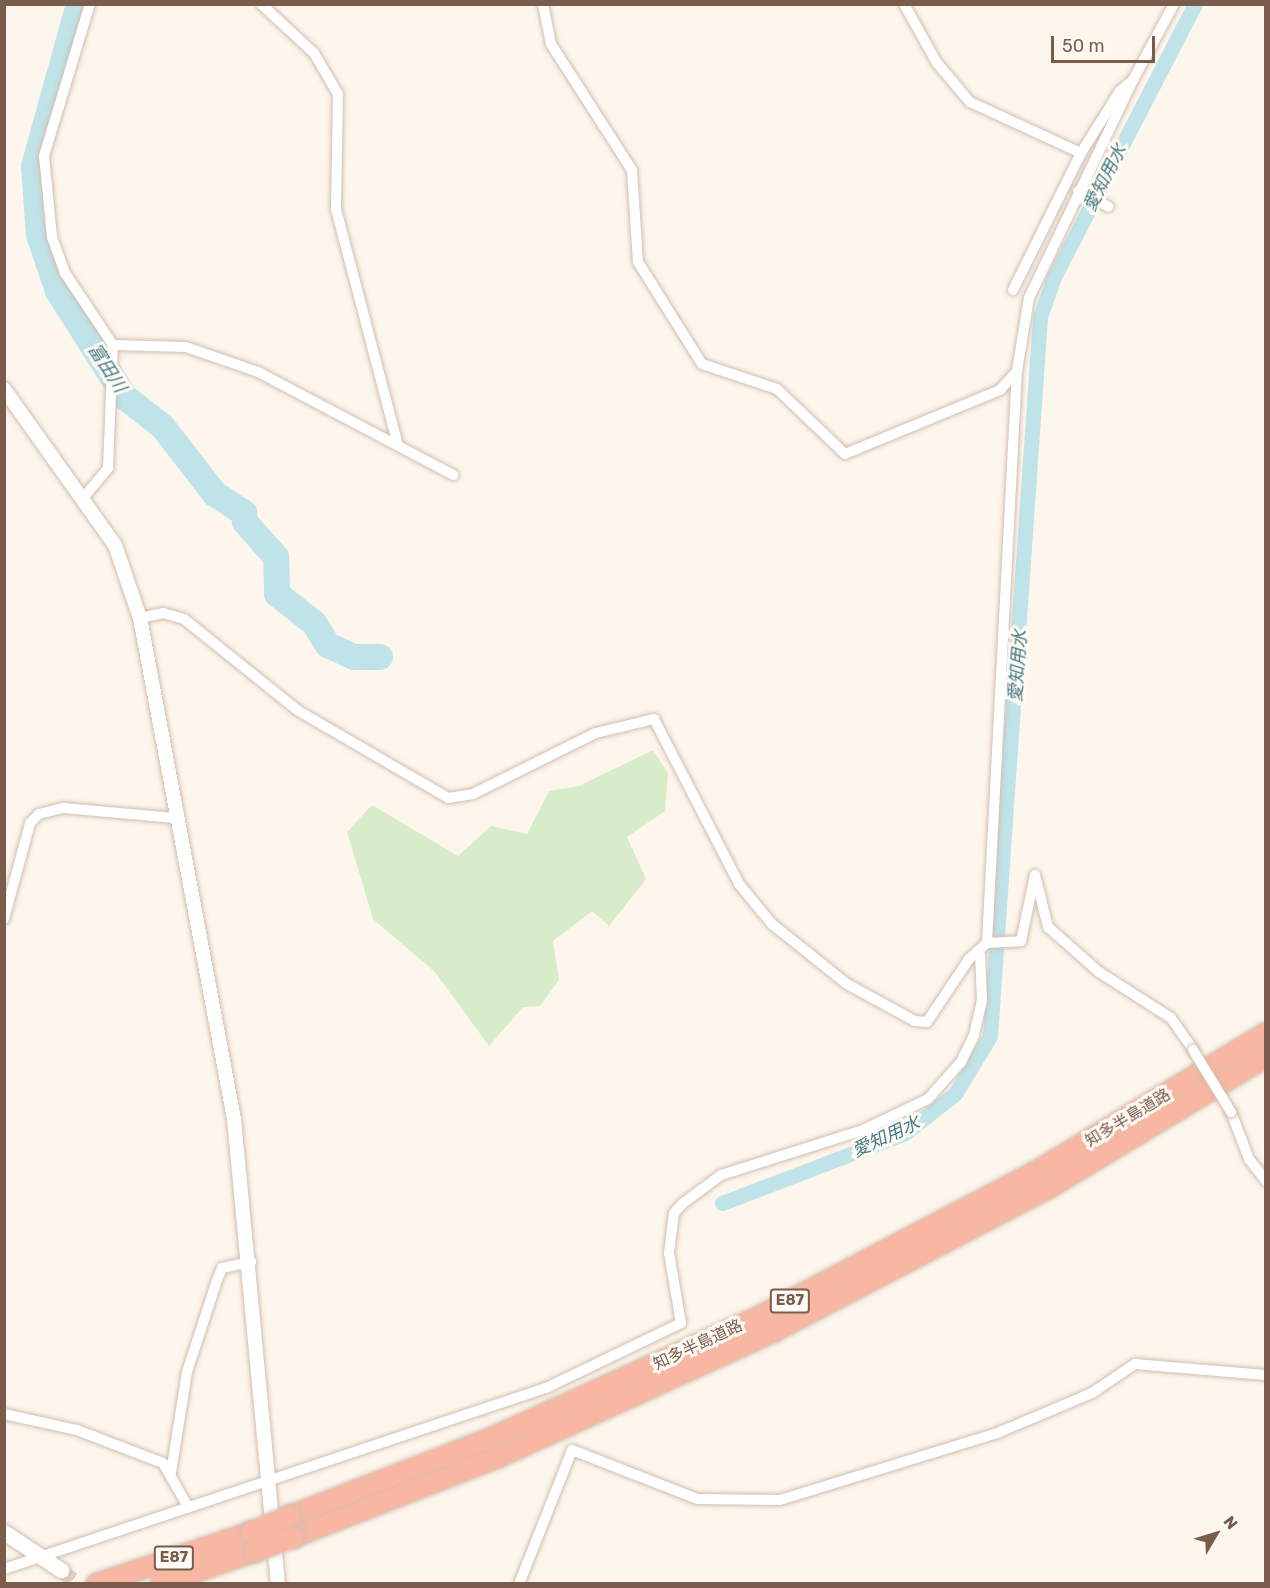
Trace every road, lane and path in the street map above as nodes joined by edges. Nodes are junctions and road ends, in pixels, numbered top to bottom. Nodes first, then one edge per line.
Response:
1 (90, 4) edge
2 (261, 4) edge
3 (543, 4) edge
4 (904, 4) edge
5 (1174, 4) edge
6 (1133, 80) junction
7 (1081, 153) junction
8 (1078, 191) junction
9 (1108, 206) dead end
10 (1013, 290) dead end
11 (113, 345) junction
12 (1017, 371) junction
13 (4, 389) edge
14 (397, 442) junction
15 (453, 475) dead end
16 (84, 497) junction
17 (140, 618) junction
18 (176, 818) junction
19 (4, 919) edge
20 (987, 943) junction
21 (980, 954) junction
22 (1266, 1033) edge
23 (1266, 1057) edge
24 (1266, 1181) edge
25 (251, 1262) junction
26 (1266, 1375) edge
27 (4, 1414) edge
28 (171, 1473) junction
29 (269, 1482) junction
30 (188, 1507) junction
31 (4, 1532) edge
32 (253, 1541) junction
33 (38, 1555) junction
34 (4, 1569) edge
35 (61, 1570) tunnel mouth
36 (96, 1584) edge
37 (161, 1584) edge
38 (278, 1584) edge
39 (519, 1584) edge

1 - 11 street
2 - 14 street
3 - 12 street
4 - 7 street
5 - 6 street
6 - 7 street
6 - 8 street
7 - 10 street
8 - 9 street
8 - 12 street
11 - 14 street
11 - 16 street
12 - 20 street
13 - 16 street
14 - 15 street
16 - 17 street
17 - 18 street
17 - 21 street
18 - 19 street
18 - 25 street
20 - 21 street
20 - 24 street, bridge
21 - 29 street
22 - 32 highway, 知多半島道路 / E87, bridge
23 - 32 highway, 知多半島道路 / E87, bridge
25 - 28 street
25 - 29 street
26 - 39 street
27 - 28 street
28 - 30 street
29 - 30 street
29 - 38 street
30 - 33 street
31 - 33 main road
32 - 36 highway, 知多半島道路 / E87
32 - 37 highway, 知多半島道路 / E87
33 - 34 street
33 - 35 main road

